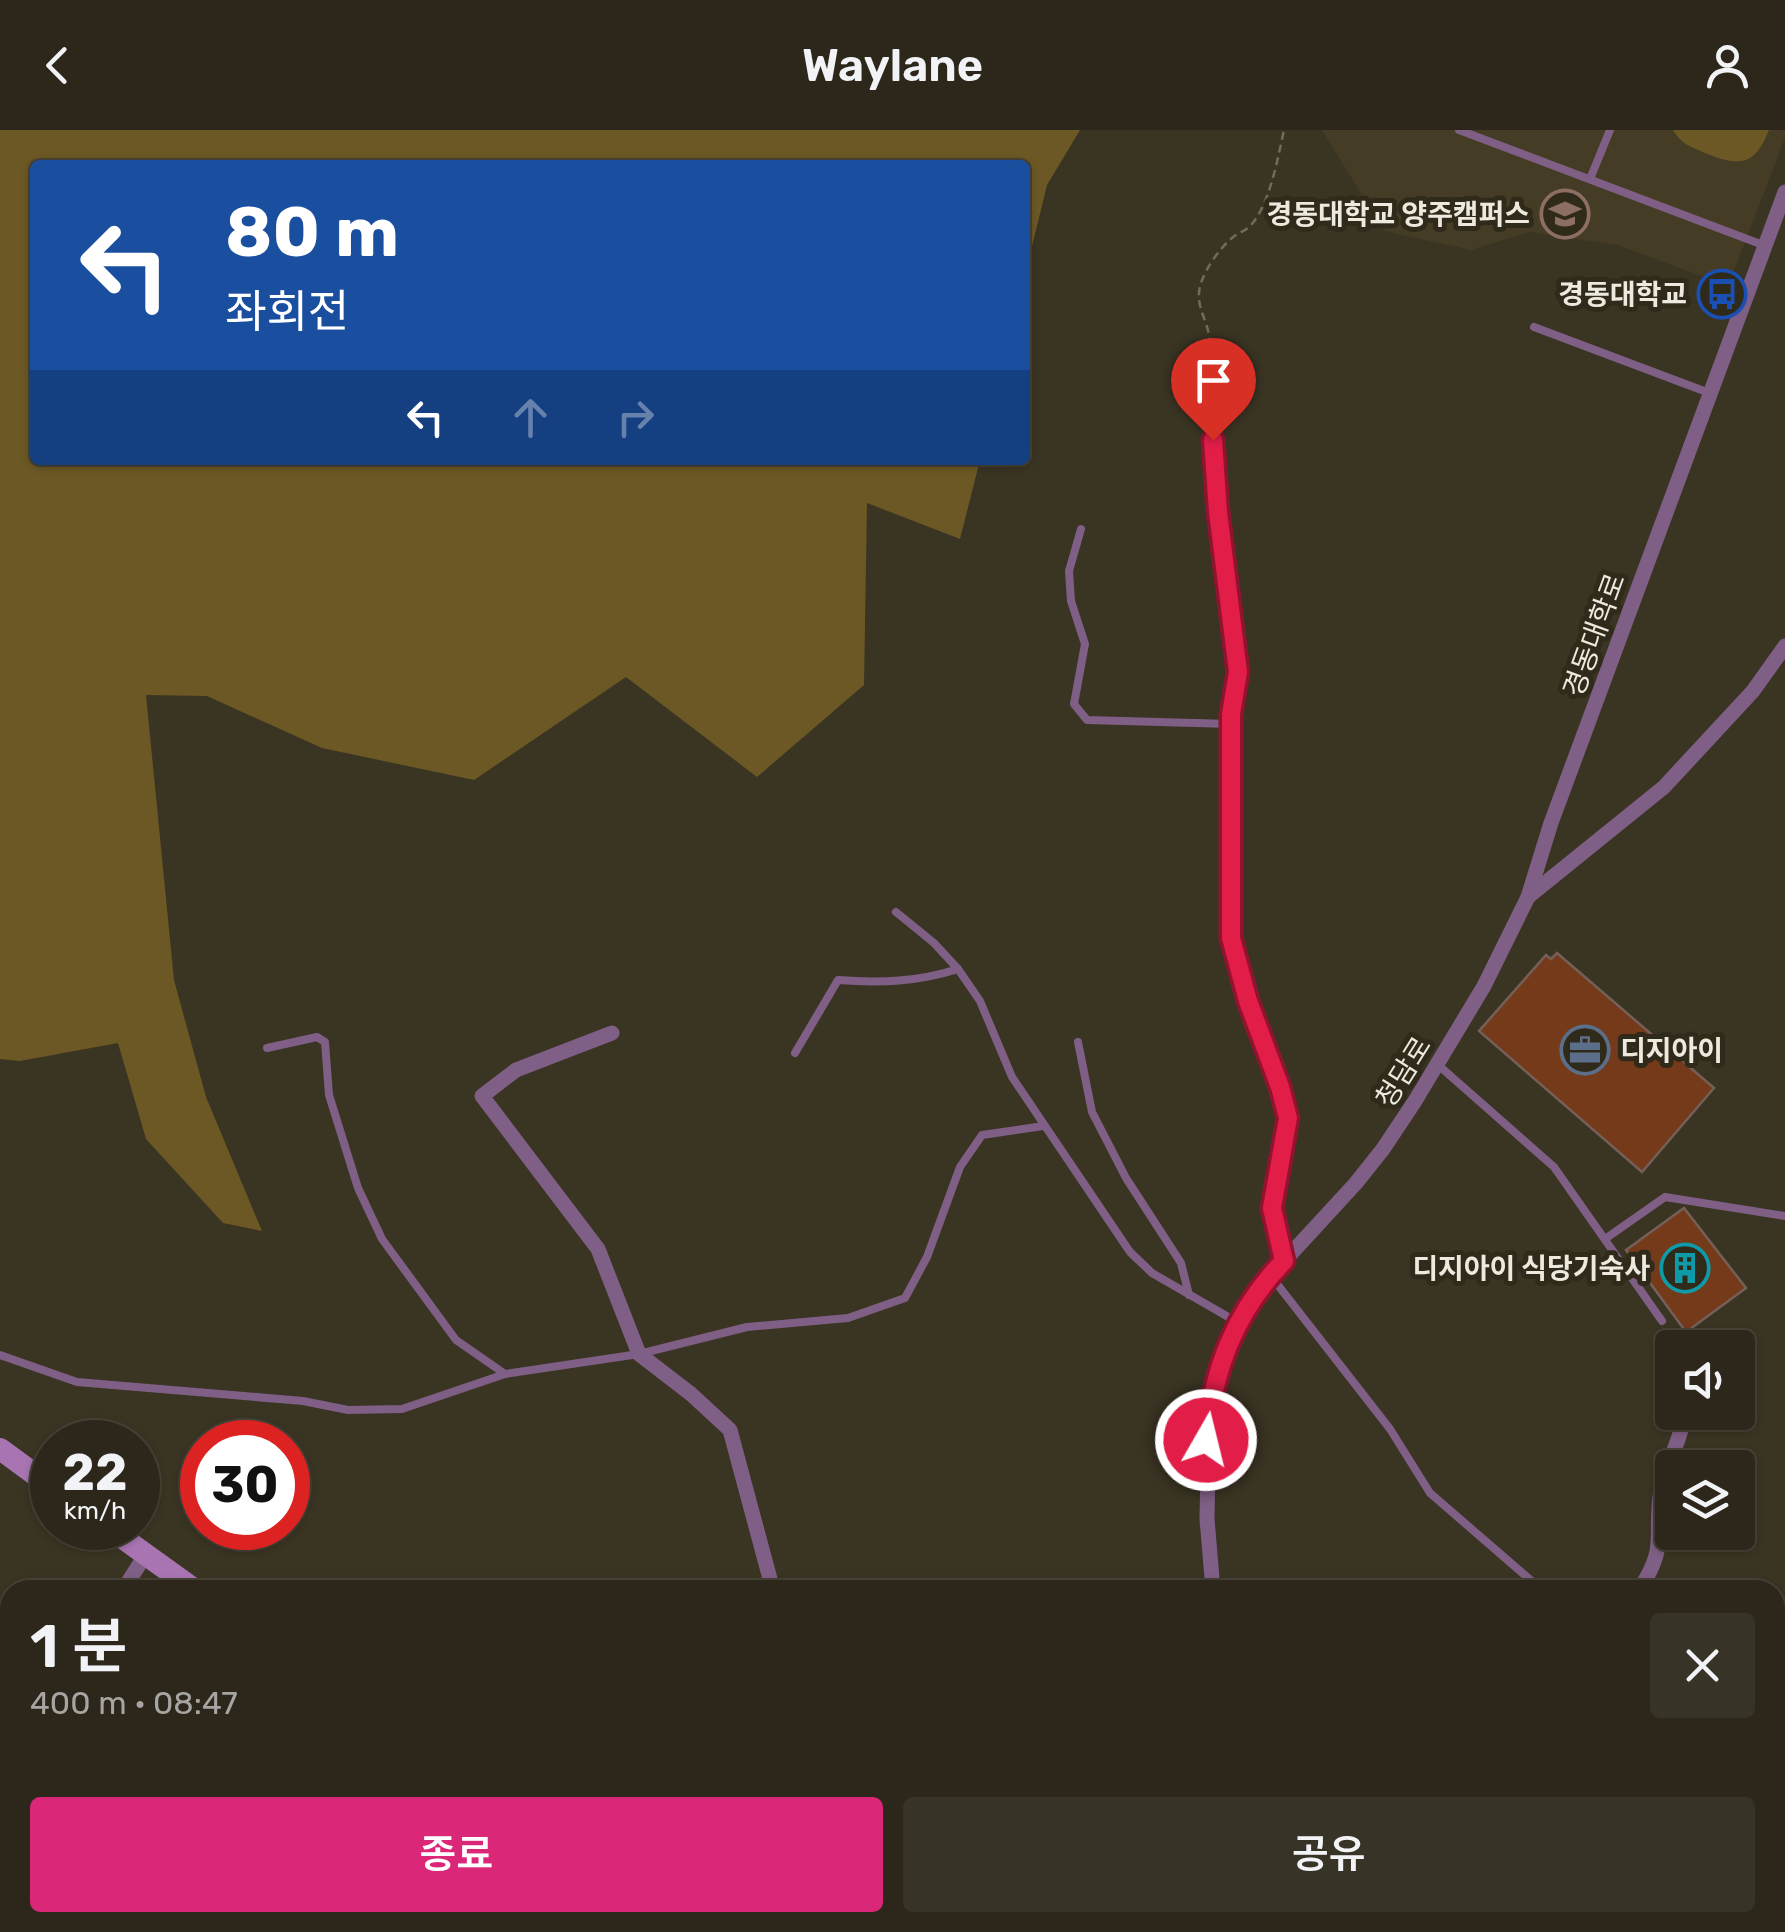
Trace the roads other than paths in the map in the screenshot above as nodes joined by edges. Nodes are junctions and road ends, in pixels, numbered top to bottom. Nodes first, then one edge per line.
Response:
1 (1459, 130) edge
2 (1610, 130) edge
3 (1590, 179) junction
4 (1784, 196) edge
5 (1764, 246) junction
6 (1534, 328) dead end
7 (1202, 374) road end
8 (1712, 394) junction
9 (1081, 528) dead end
10 (1785, 646) edge
11 (1231, 724) junction
12 (1528, 897) junction
13 (896, 912) dead end
14 (958, 969) junction
15 (612, 1033) dead end
16 (1078, 1042) dead end
17 (267, 1048) dead end
18 (795, 1053) dead end
19 (1437, 1064) junction
20 (1043, 1126) junction
21 (1785, 1216) edge
22 (1605, 1239) junction
23 (1284, 1261) junction
24 (1270, 1275) junction
25 (1189, 1294) junction
26 (1662, 1321) dead end
27 (1237, 1322) junction
28 (638, 1354) junction
29 (0, 1355) edge
30 (504, 1374) junction
31 (1683, 1430) edge
32 (0, 1449) edge
33 (30, 1471) edge
34 (140, 1550) edge
35 (146, 1554) junction
36 (129, 1580) edge
37 (181, 1580) edge
38 (770, 1580) edge
39 (1212, 1580) edge
40 (1530, 1580) edge
41 (1646, 1580) edge

1 - 3 lane
2 - 3 lane
3 - 5 lane
4 - 5 street, 경동대학로
5 - 8 street, 경동대학로
6 - 8 lane
7 - 11 street
8 - 12 street, 경동대학로
9 - 11 lane
10 - 12 street, 청담로
11 - 23 street
12 - 19 street, 청담로
13 - 14 lane
14 - 18 lane
14 - 20 lane
15 - 28 street
16 - 25 lane
17 - 30 lane
19 - 22 lane
19 - 23 street, 청담로
20 - 25 lane
20 - 28 lane
21 - 22 lane
22 - 26 lane
23 - 24 street, 청담로
24 - 27 street, 청담로
24 - 40 lane
25 - 27 lane
27 - 39 street, 청담로
28 - 30 lane
28 - 38 street
29 - 30 lane
31 - 41 street
32 - 33 main road
34 - 35 main road
35 - 36 street
35 - 37 main road

